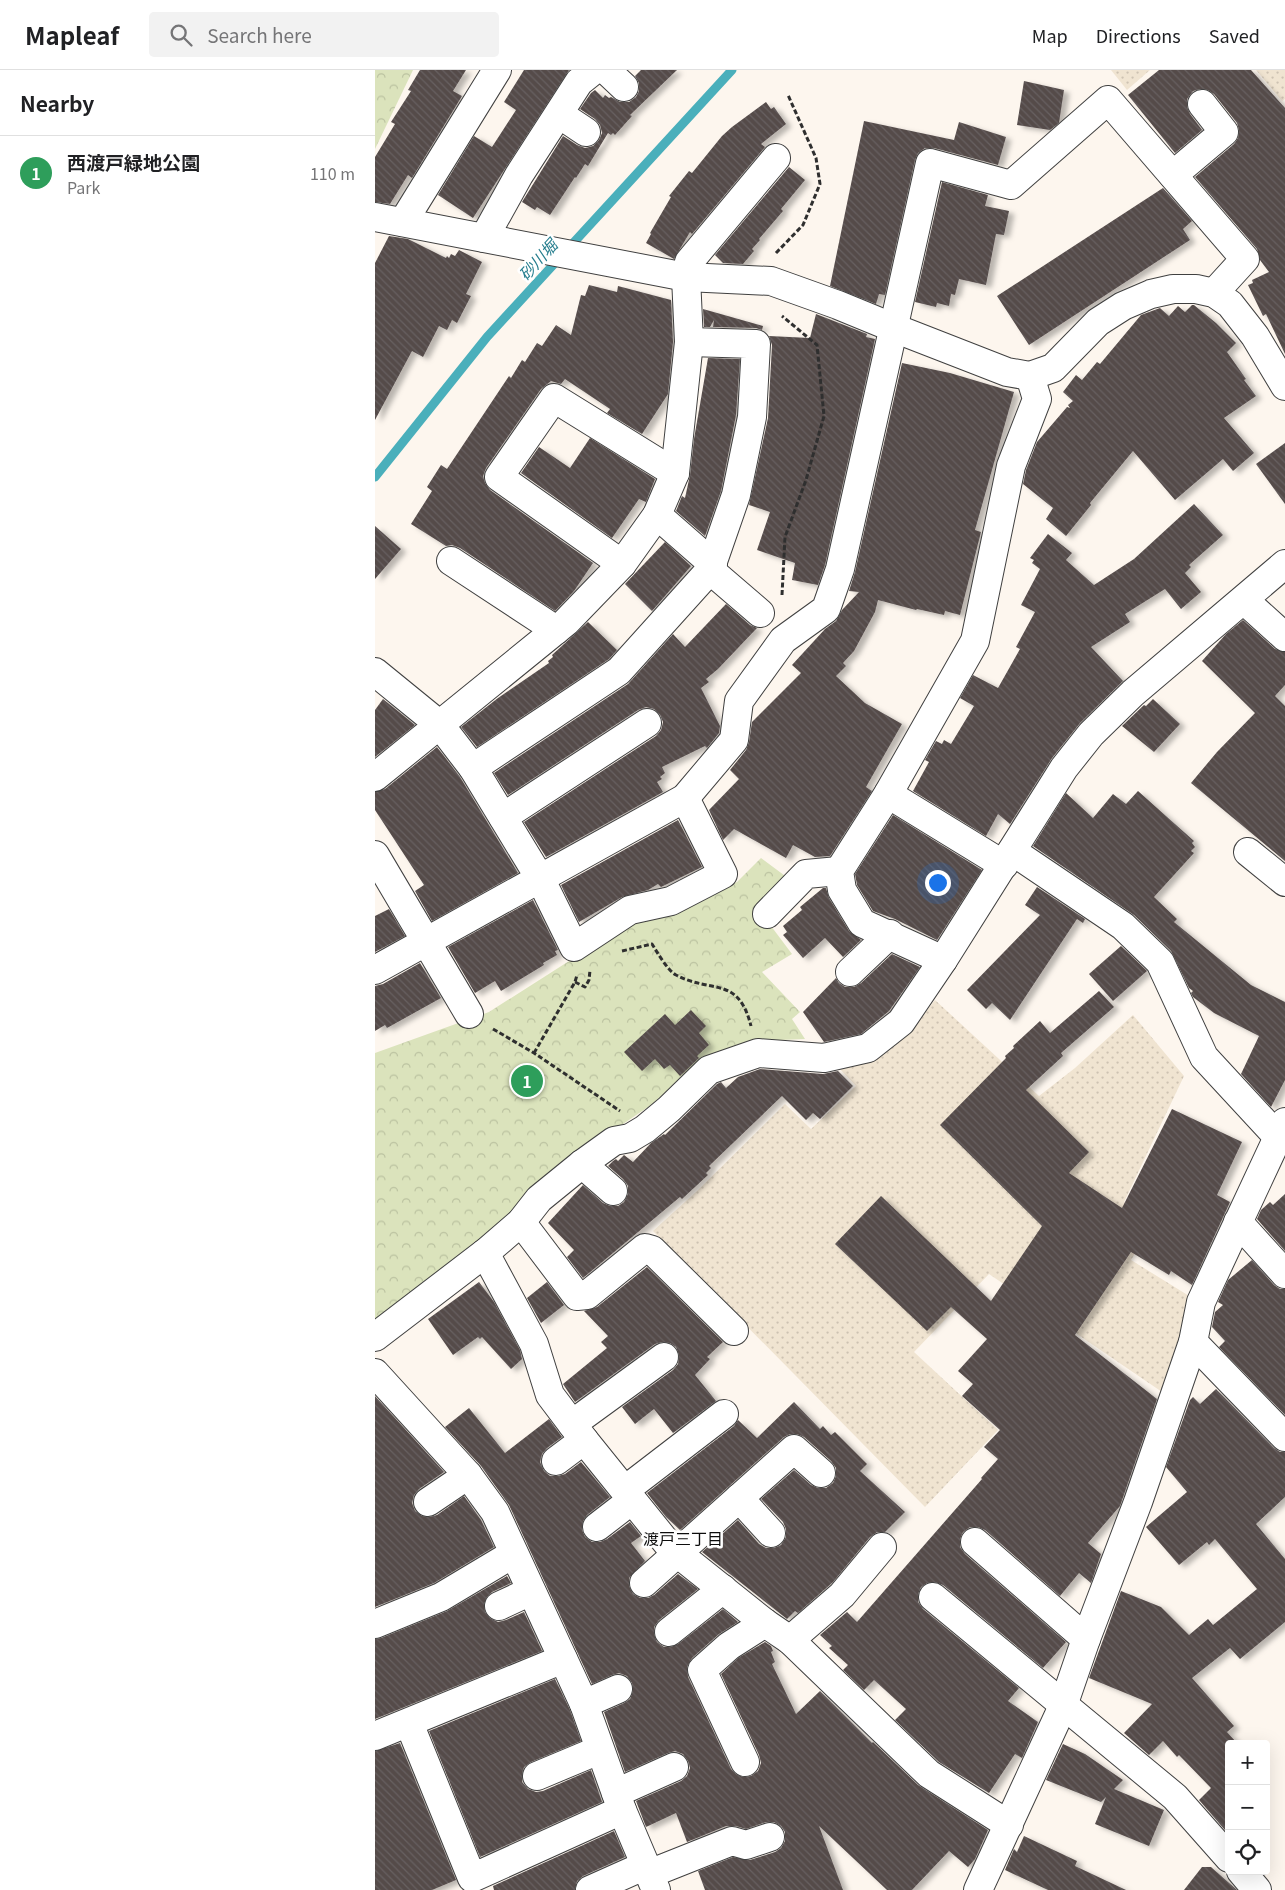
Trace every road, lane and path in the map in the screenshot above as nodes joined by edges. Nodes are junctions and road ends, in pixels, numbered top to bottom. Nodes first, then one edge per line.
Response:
1 (497, 70) edge
2 (594, 70) edge
3 (788, 95) dead end
4 (1202, 104) dead end
5 (559, 114) junction
6 (586, 132) dead end
7 (776, 158) dead end
8 (1173, 174) junction
9 (375, 217) edge
10 (403, 222) junction
11 (484, 238) junction
12 (770, 260) dead end
13 (686, 276) junction
14 (1214, 293) junction
15 (781, 315) dead end
16 (894, 328) junction
17 (689, 342) junction
18 (1030, 376) junction
19 (1285, 386) edge
20 (675, 474) junction
21 (657, 514) junction
22 (451, 561) dead end
23 (622, 564) junction
24 (1285, 564) edge
25 (712, 567) junction
26 (1244, 600) junction
27 (760, 613) dead end
28 (556, 630) junction
29 (1285, 637) edge
30 (783, 640) junction
31 (375, 672) edge
32 (647, 723) dead end
33 (440, 725) junction
34 (473, 768) junction
35 (375, 777) edge
36 (888, 794) junction
37 (685, 798) junction
38 (503, 817) junction
39 (1248, 852) dead end
40 (375, 855) edge
41 (1008, 858) junction
42 (839, 871) junction
43 (541, 880) junction
44 (1285, 882) edge
45 (767, 914) dead end
46 (890, 934) junction
47 (425, 942) junction
48 (617, 952) dead end
49 (582, 956) junction
50 (943, 960) junction
51 (375, 970) edge
52 (850, 972) dead end
53 (575, 982) junction
54 (469, 1014) joint
55 (534, 1053) junction
56 (758, 1053) junction
57 (645, 1128) junction
58 (1281, 1129) edge
59 (582, 1164) junction
60 (613, 1191) dead end
61 (521, 1222) junction
62 (1237, 1222) junction
63 (485, 1253) junction
64 (1285, 1274) edge
65 (734, 1331) dead end
66 (375, 1337) edge
67 (1193, 1342) junction
68 (664, 1357) dead end
69 (375, 1373) edge
70 (723, 1414) dead end
71 (578, 1432) junction
72 (1285, 1436) edge
73 (556, 1461) dead end
74 (821, 1473) dead end
75 (468, 1475) junction
76 (628, 1495) junction
77 (739, 1498) junction
78 (428, 1502) dead end
79 (597, 1527) dead end
80 (771, 1533) dead end
81 (975, 1542) dead end
82 (882, 1547) dead end
83 (513, 1554) junction
84 (678, 1554) junction
85 (643, 1583) dead end
86 (723, 1589) junction
87 (531, 1591) junction
88 (933, 1597) dead end
89 (499, 1606) dead end
90 (765, 1623) junction
91 (375, 1624) edge
92 (669, 1632) dead end
93 (1086, 1639) junction
94 (790, 1640) junction
95 (563, 1659) junction
96 (618, 1689) dead end
97 (584, 1704) junction
98 (1063, 1706) junction
99 (409, 1723) junction
100 (375, 1736) edge
101 (599, 1750) junction
102 (745, 1762) dead end
103 (674, 1767) dead end
104 (537, 1776) dead end
105 (619, 1801) junction
106 (1009, 1825) junction
107 (770, 1837) dead end
108 (1225, 1853) edge
109 (1244, 1875) edge
110 (650, 1876) edge
111 (590, 1890) edge
112 (977, 1890) edge
113 (1257, 1890) edge

1 - 10 street
2 - 5 street
3 - 12 path
4 - 8 street
5 - 6 street
5 - 11 street
7 - 13 street
8 - 14 street
8 - 16 street
9 - 10 street
10 - 11 street
11 - 13 street
13 - 16 street
13 - 17 street
14 - 18 street
14 - 19 street
15 - 30 path
16 - 18 street
16 - 30 street
17 - 20 street
17 - 25 street
18 - 36 street
20 - 21 street
20 - 23 street
21 - 23 street
21 - 25 street
22 - 28 street
23 - 28 street
24 - 26 street
25 - 27 street
25 - 34 street
26 - 29 street
26 - 41 street
28 - 33 street
30 - 37 street
31 - 33 street
32 - 38 street
33 - 34 street
33 - 35 street
34 - 38 street
36 - 41 street
36 - 42 street
37 - 43 street
37 - 49 street
38 - 43 street
39 - 44 street
40 - 47 street
41 - 50 street
41 - 58 street
42 - 45 street
42 - 46 street
43 - 47 street
43 - 49 street
46 - 50 street
46 - 52 street
47 - 51 street
47 - 54 street
48 - 56 path
49 - 53 path
49 - 53 path
50 - 56 street
53 - 55 path
54 - 55 path
55 - 57 path
56 - 57 street
57 - 59 street
58 - 62 street
59 - 60 street
59 - 61 street
61 - 63 street
61 - 65 street
62 - 64 street
62 - 67 street
63 - 66 street
63 - 71 street
67 - 72 street
67 - 93 street
68 - 71 street
69 - 75 street
70 - 76 street
71 - 73 street
71 - 76 street
74 - 77 street
75 - 78 street
75 - 83 street
76 - 79 street
76 - 84 street
77 - 80 street
77 - 84 street
81 - 93 street
82 - 94 street
83 - 87 street
83 - 91 street
84 - 85 street
84 - 86 street
86 - 90 street
86 - 92 street
87 - 89 street
87 - 95 street
88 - 98 street
90 - 94 street
90 - 102 street
93 - 98 street
94 - 106 street
95 - 97 street
95 - 99 street
96 - 97 street
97 - 101 street
98 - 106 street
98 - 108 street
99 - 100 street
99 - 105 street
101 - 104 street
101 - 105 street
103 - 105 street
105 - 110 street
106 - 112 street
107 - 110 street
109 - 113 street
110 - 111 street

